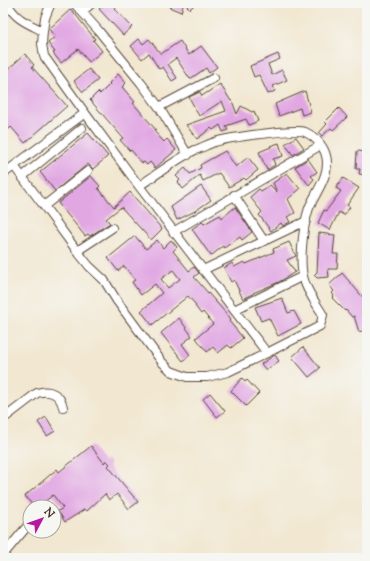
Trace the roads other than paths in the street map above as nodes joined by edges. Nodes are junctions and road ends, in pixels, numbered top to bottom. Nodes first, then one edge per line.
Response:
1 (6, 3) edge
2 (52, 3) edge
3 (74, 3) edge
4 (92, 3) edge
5 (82, 12) junction
6 (42, 31) junction
7 (214, 78) dead end
8 (159, 107) junction
9 (84, 113) junction
10 (82, 128) dead end
11 (321, 145) junction
12 (188, 154) junction
13 (14, 166) junction
14 (88, 171) dead end
15 (3, 174) edge
16 (22, 176) junction
17 (139, 186) junction
18 (234, 195) junction
19 (44, 206) junction
20 (306, 221) junction
21 (112, 228) dead end
22 (173, 232) junction
23 (264, 241) junction
24 (76, 251) junction
25 (203, 270) junction
26 (303, 276) junction
27 (234, 310) junction
28 (267, 353) junction
29 (63, 407) dead end
30 (3, 419) edge
31 (22, 532) edge
32 (3, 555) edge

1 - 6 street
2 - 6 street
3 - 5 street
4 - 5 street
5 - 8 street
6 - 9 street
7 - 8 street
8 - 12 street
9 - 13 street
9 - 17 street
10 - 16 street
11 - 12 street
11 - 18 street
11 - 20 street
12 - 17 street
13 - 15 street
13 - 16 street
14 - 19 street
16 - 19 street
17 - 22 street
18 - 22 street
18 - 23 street
19 - 24 street
20 - 23 street
20 - 26 street
21 - 24 street
22 - 25 street
23 - 25 street
24 - 28 street
25 - 27 street
26 - 27 street
26 - 28 street
27 - 28 street
29 - 30 street
31 - 32 street

